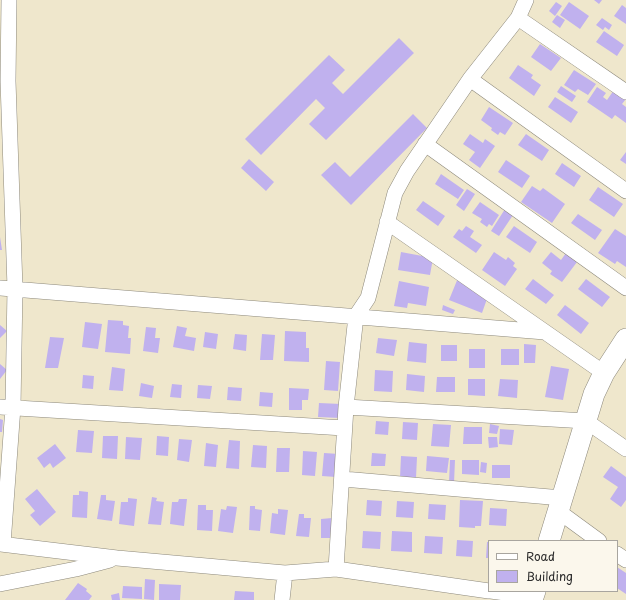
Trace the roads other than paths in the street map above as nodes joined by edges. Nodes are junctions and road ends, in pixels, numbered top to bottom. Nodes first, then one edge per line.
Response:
1 (9, 0) edge
2 (526, 0) edge
3 (518, 18) junction
4 (470, 79) junction
5 (4, 81) edge
6 (626, 92) edge
7 (425, 144) junction
8 (5, 180) edge
9 (626, 191) edge
10 (387, 222) junction
11 (0, 288) edge
12 (15, 288) junction
13 (626, 288) edge
14 (356, 316) junction
15 (545, 332) junction
16 (626, 339) edge
17 (604, 373) junction
18 (6, 407) edge
19 (346, 407) junction
20 (586, 421) junction
21 (344, 428) junction
22 (626, 449) edge
23 (343, 479) junction
24 (560, 505) junction
25 (549, 540) edge
26 (598, 540) edge
27 (1, 544) edge
28 (116, 558) junction
29 (336, 569) junction
30 (286, 572) junction
31 (0, 584) edge
32 (488, 591) edge
33 (499, 592) edge
34 (533, 596) edge
35 (282, 600) edge

1 - 5 street
2 - 3 street
3 - 4 street
3 - 6 street
4 - 7 street
4 - 9 street
5 - 8 street
7 - 10 street
7 - 13 street
8 - 12 street
10 - 14 street
10 - 15 street
11 - 12 street
12 - 14 street
12 - 18 street
14 - 15 street
14 - 19 street
15 - 17 street
16 - 17 street
17 - 20 street
18 - 21 street
18 - 27 street
19 - 20 street
19 - 21 street
20 - 22 street
20 - 24 street
21 - 23 street
23 - 24 street
23 - 29 street
24 - 25 street
24 - 26 street
27 - 28 street
28 - 30 street
28 - 31 street
29 - 30 street
29 - 32 street
30 - 35 street
33 - 34 street

